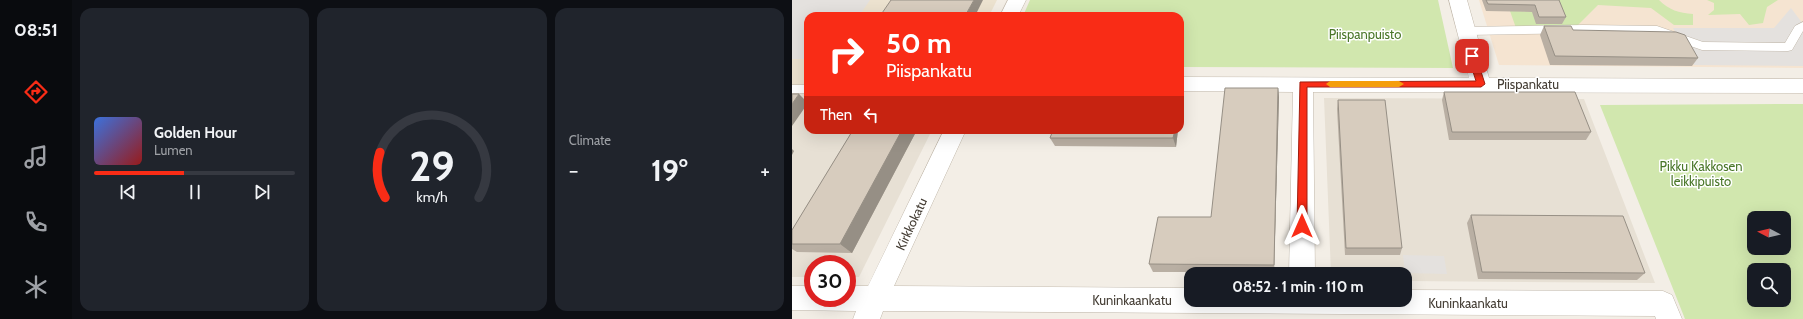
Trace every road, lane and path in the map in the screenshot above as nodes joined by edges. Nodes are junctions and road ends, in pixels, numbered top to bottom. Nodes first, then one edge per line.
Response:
1 (1017, 0) edge
2 (1458, 0) edge
3 (1011, 12) edge
4 (1803, 26) edge
5 (1466, 31) junction
6 (1184, 84) edge
7 (1303, 84) junction
8 (1481, 84) junction
9 (1803, 86) edge
10 (792, 89) edge
11 (804, 89) edge
12 (953, 134) edge
13 (1302, 267) edge
14 (792, 298) edge
15 (1302, 307) edge
16 (871, 309) edge
17 (1666, 311) edge

1 - 3 street
2 - 5 street
4 - 5 lane
5 - 8 street
6 - 7 street, Piispankatu
7 - 8 street, Piispankatu
7 - 13 street
8 - 9 street, Piispankatu
10 - 11 lane
12 - 16 street, Kirkkokatu
14 - 16 street, Kuninkaankatu
15 - 16 street, Kuninkaankatu
15 - 17 street, Kuninkaankatu

